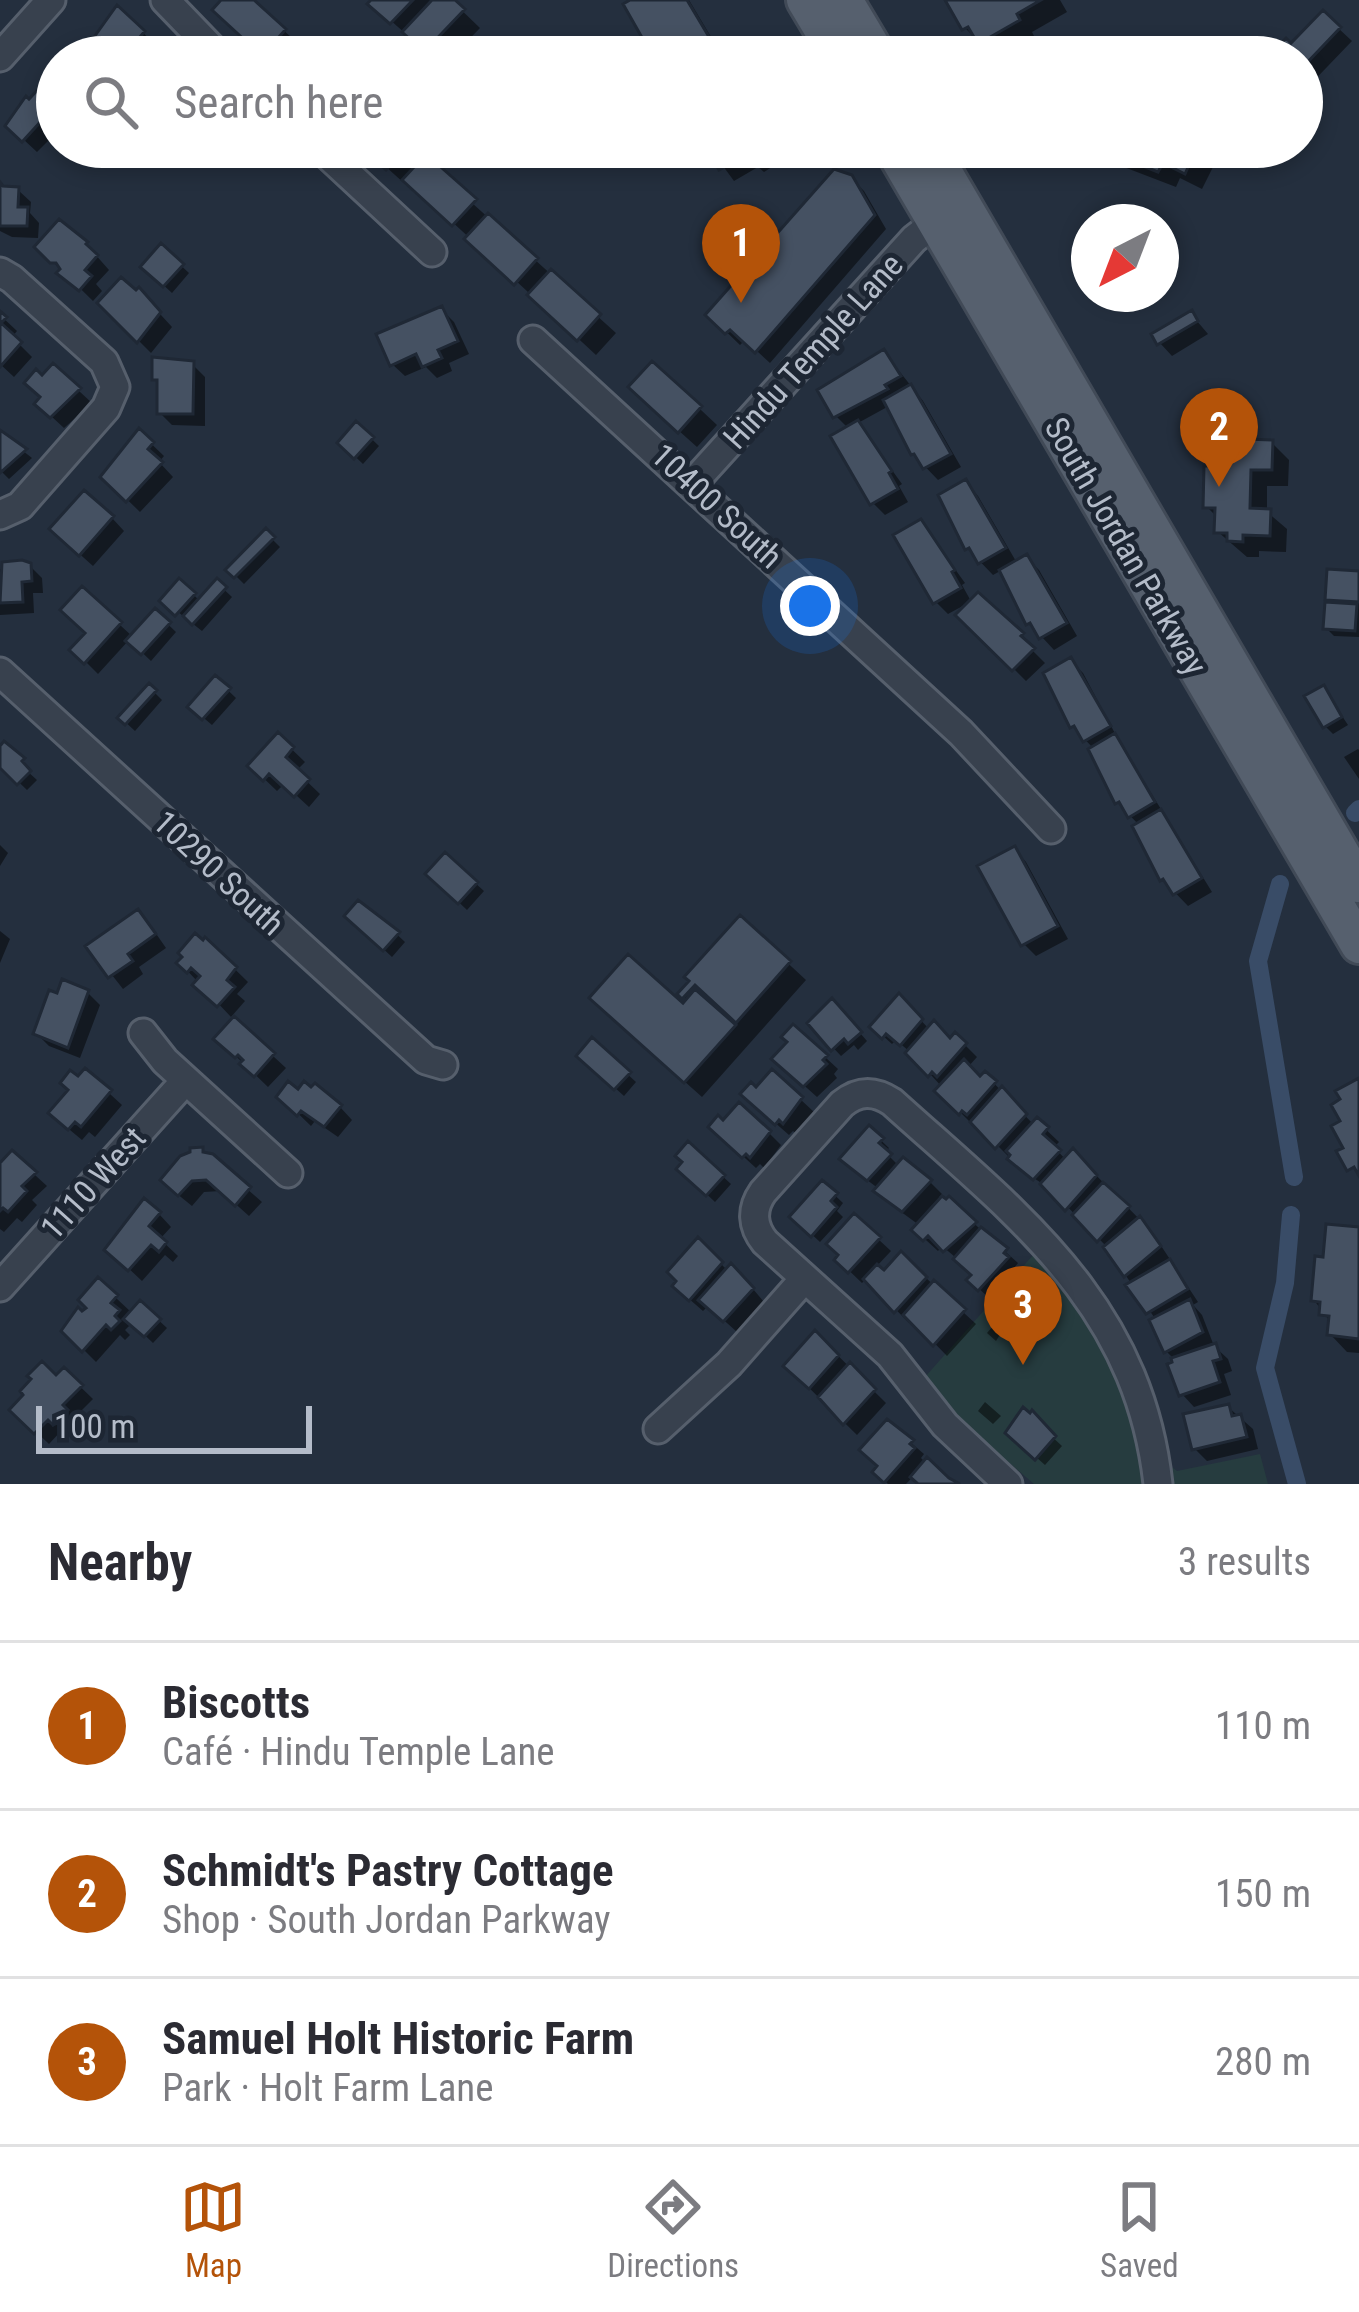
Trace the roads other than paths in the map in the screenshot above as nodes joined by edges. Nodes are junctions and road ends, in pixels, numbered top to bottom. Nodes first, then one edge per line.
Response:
1 (51, 0) edge
2 (165, 0) edge
3 (805, 0) edge
4 (843, 31) edge
5 (200, 36) edge
6 (0, 56) edge
7 (342, 168) edge
8 (904, 168) edge
9 (941, 168) edge
10 (936, 222) junction
11 (432, 252) dead end
12 (0, 272) edge
13 (533, 340) dead end
14 (693, 483) junction
15 (0, 515) edge
16 (0, 672) edge
17 (1051, 829) dead end
18 (1359, 884) edge
19 (1359, 945) edge
20 (143, 1033) dead end
21 (443, 1065) dead end
22 (186, 1080) junction
23 (288, 1173) dead end
24 (806, 1278) junction
25 (0, 1287) edge
26 (658, 1429) dead end
27 (1008, 1484) edge
28 (1158, 1484) edge

1 - 6 street
2 - 5 street
3 - 4 main road
7 - 11 street
8 - 10 main road, South Jordan Parkway
9 - 18 main road, South Jordan Parkway
10 - 14 street, Hindu Temple Lane
10 - 19 main road, South Jordan Parkway
12 - 15 street
13 - 14 street, 10400 South
14 - 17 street, 10400 South
16 - 21 street, 10290 South
20 - 22 street
22 - 23 street
22 - 25 street, 1110 West
24 - 26 street
24 - 27 street
24 - 28 street

